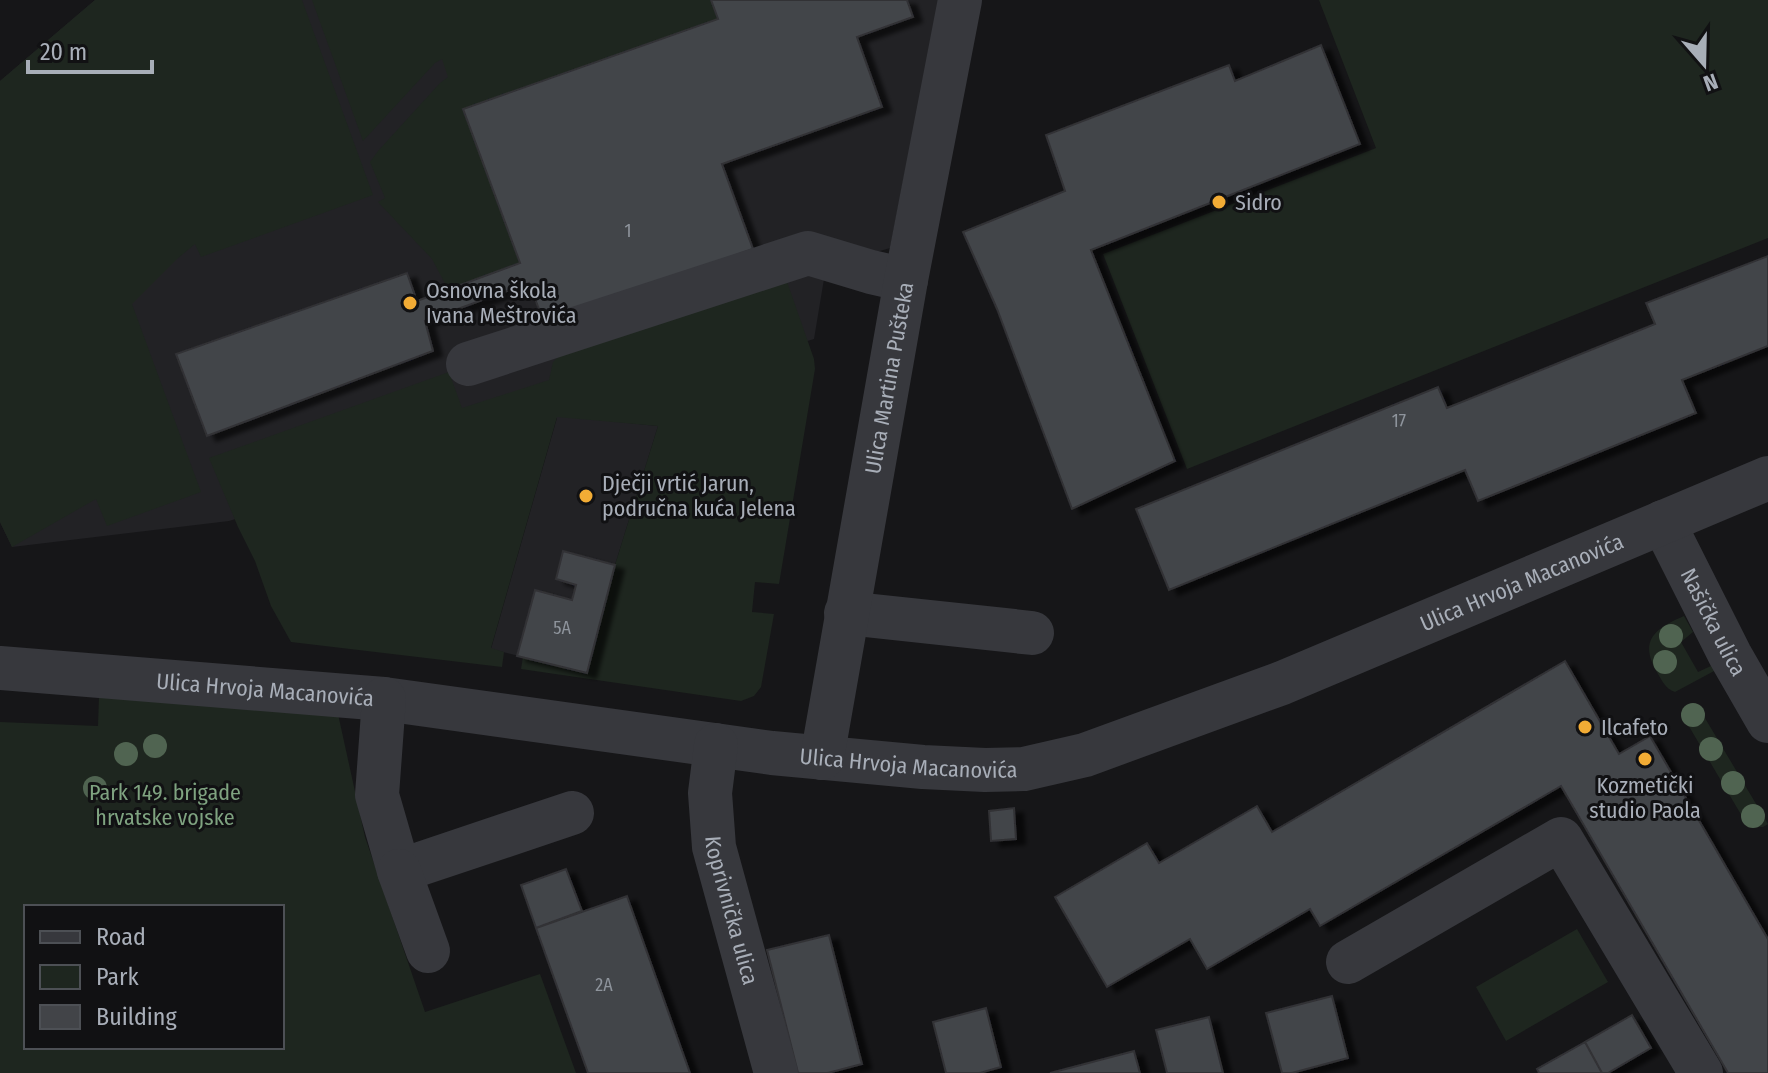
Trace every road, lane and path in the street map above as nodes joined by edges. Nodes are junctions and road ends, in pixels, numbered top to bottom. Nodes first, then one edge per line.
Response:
1 (960, 0) edge
2 (906, 280) junction
3 (468, 364) dead end
4 (1768, 478) edge
5 (1663, 522) junction
6 (846, 613) junction
7 (1032, 633) dead end
8 (0, 668) edge
9 (384, 699) junction
10 (1768, 721) edge
11 (716, 745) junction
12 (822, 758) junction
13 (572, 813) dead end
14 (399, 871) junction
15 (428, 951) dead end
16 (1348, 962) dead end
17 (776, 1073) edge
18 (1701, 1073) edge

1 - 2 street, Ulica Martina Pušteka
2 - 3 street
2 - 6 street, Ulica Martina Pušteka
4 - 5 street, Ulica Hrvoja Macanovića
5 - 10 street, Našička ulica
5 - 12 street, Ulica Hrvoja Macanovića
6 - 7 street
6 - 12 street, Ulica Martina Pušteka
8 - 9 street, Ulica Hrvoja Macanovića
9 - 11 street, Ulica Hrvoja Macanovića
9 - 14 street
11 - 12 street, Ulica Hrvoja Macanovića
11 - 17 street, Koprivnička ulica
13 - 14 street
14 - 15 street
16 - 18 street

